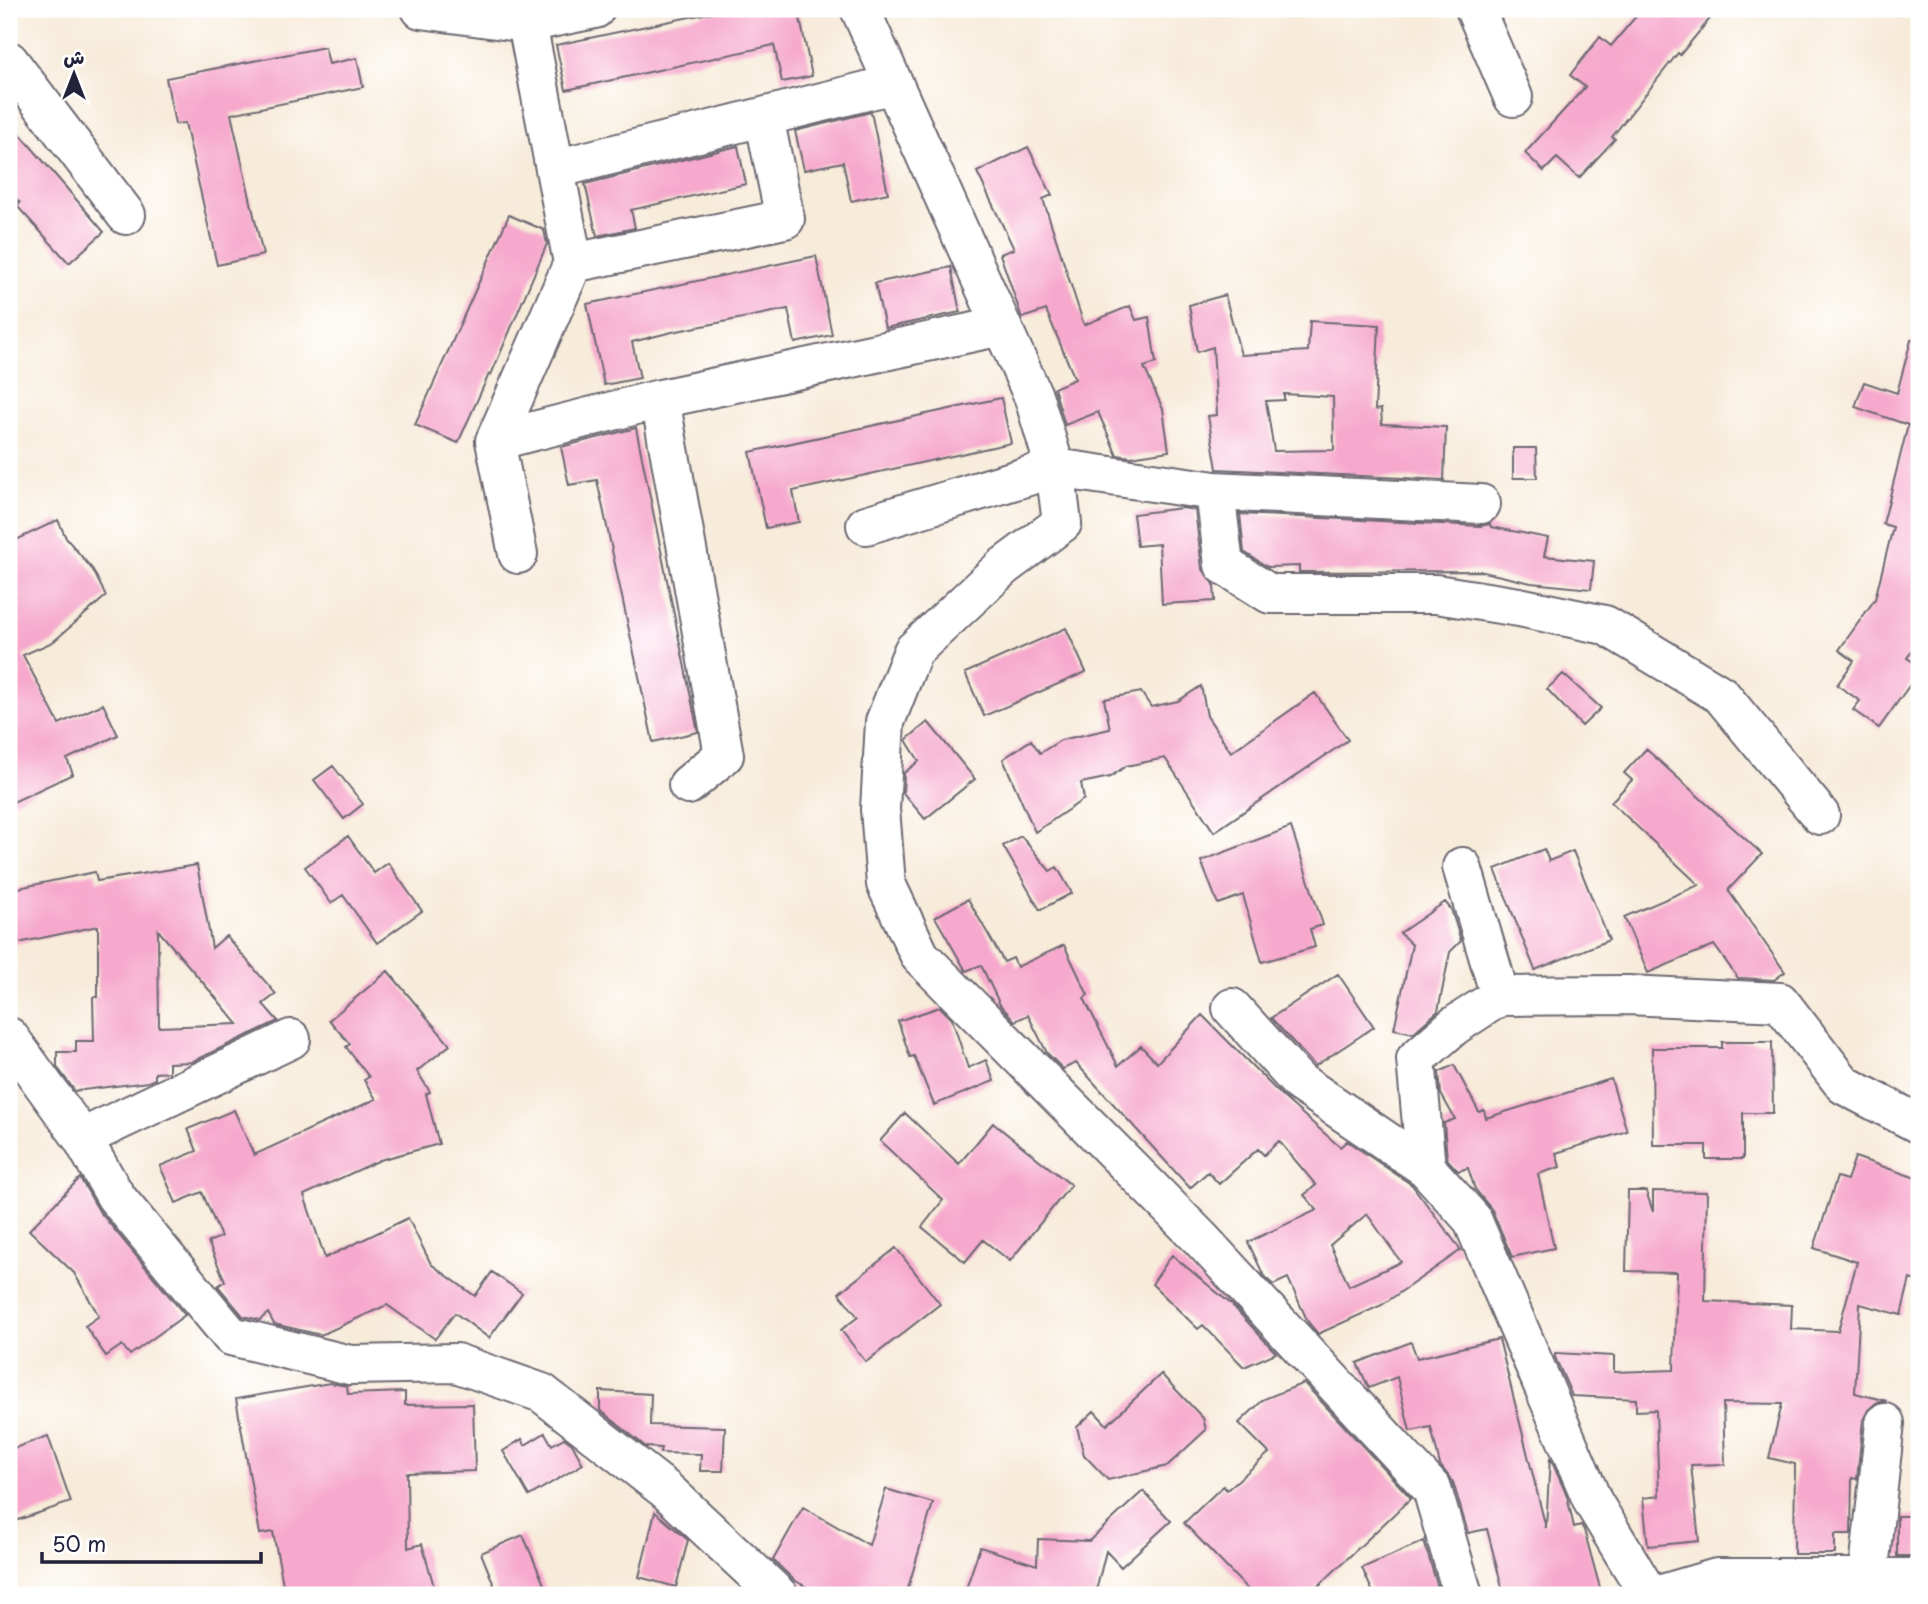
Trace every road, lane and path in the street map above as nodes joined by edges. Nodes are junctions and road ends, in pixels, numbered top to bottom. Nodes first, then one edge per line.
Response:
1 (421, 9) edge
2 (595, 9) edge
3 (860, 9) edge
4 (1475, 9) edge
5 (527, 23) junction
6 (9, 61) edge
7 (894, 84) junction
8 (1513, 97) dead end
9 (764, 117) junction
10 (555, 169) junction
11 (126, 215) dead end
12 (573, 263) junction
13 (1002, 326) junction
14 (660, 399) junction
15 (495, 441) junction
16 (1055, 468) junction
17 (1215, 491) junction
18 (1481, 504) dead end
19 (866, 525) dead end
20 (518, 554) dead end
21 (688, 785) dead end
22 (1820, 815) dead end
23 (1462, 867) dead end
24 (1500, 996) junction
25 (1232, 1008) dead end
26 (9, 1037) edge
27 (290, 1039) dead end
28 (1919, 1124) edge
29 (82, 1138) junction
30 (1426, 1168) junction
31 (1885, 1423) dead end
32 (1868, 1578) junction
33 (1919, 1578) edge
34 (778, 1595) edge
35 (1463, 1595) edge
36 (1649, 1595) edge
37 (1659, 1595) edge

1 - 5 street
2 - 5 street
3 - 7 street
4 - 8 street
5 - 10 street
6 - 11 street
7 - 9 street
7 - 13 street
9 - 10 street
9 - 12 street
10 - 12 street
12 - 15 street
13 - 14 street
13 - 16 street
14 - 15 street
14 - 21 street
15 - 20 street
16 - 17 street
16 - 19 street
16 - 35 street
17 - 18 street
17 - 22 street
23 - 24 street
24 - 28 street
24 - 30 street
25 - 30 street
26 - 29 street
27 - 29 street
29 - 34 street
30 - 36 street
31 - 32 street
32 - 33 street
32 - 37 street

